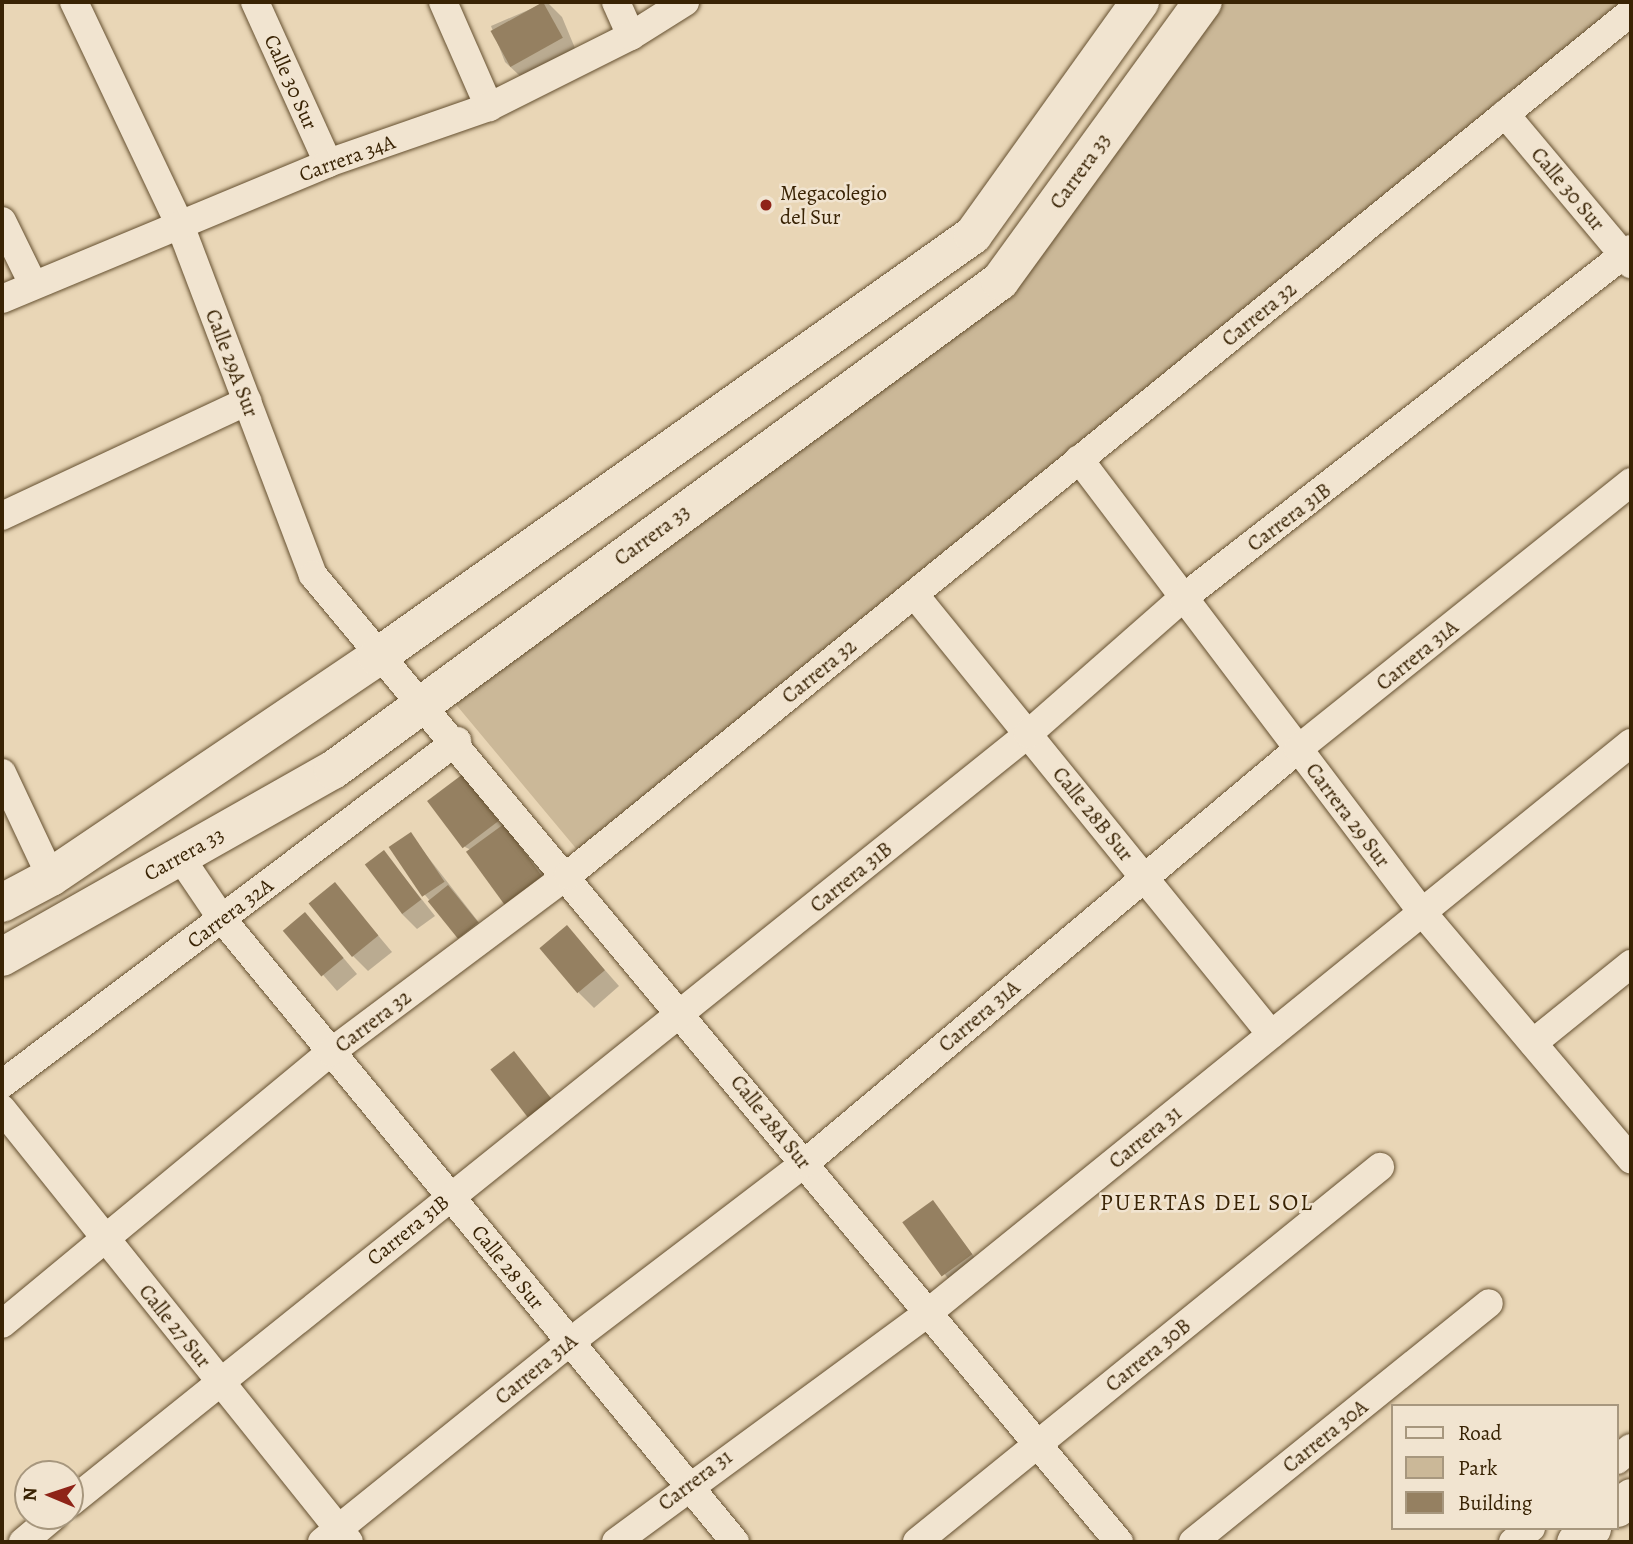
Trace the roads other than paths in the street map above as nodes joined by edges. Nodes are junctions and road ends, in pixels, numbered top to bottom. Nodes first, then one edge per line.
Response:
1 (74, 2) edge
2 (255, 2) edge
3 (443, 2) edge
4 (616, 2) edge
5 (685, 2) edge
6 (1140, 2) edge
7 (1203, 2) edge
8 (1631, 12) edge
9 (632, 36) junction
10 (489, 107) junction
11 (1505, 114) junction
12 (328, 163) junction
13 (2, 221) edge
14 (180, 225) junction
15 (1629, 256) edge
16 (33, 284) junction
17 (2, 299) edge
18 (247, 401) junction
19 (1079, 459) junction
20 (1631, 482) edge
21 (2, 516) edge
22 (914, 594) junction
23 (1183, 598) junction
24 (377, 657) junction
25 (422, 702) junction
26 (1028, 734) junction
27 (457, 741) junction
28 (1631, 744) edge
29 (1298, 749) junction
30 (2, 773) edge
31 (180, 857) junction
32 (568, 875) junction
33 (51, 877) junction
34 (1144, 877) junction
35 (2, 903) edge
36 (1422, 912) junction
37 (222, 919) junction
38 (2, 957) edge
39 (1631, 964) edge
40 (682, 1014) junction
41 (1271, 1034) junction
42 (1533, 1043) junction
43 (331, 1052) junction
44 (2, 1084) edge
45 (2, 1109) edge
46 (1631, 1159) edge
47 (805, 1163) junction
48 (1380, 1167) dead end
49 (450, 1196) junction
50 (105, 1238) junction
51 (1489, 1303) dead end
52 (929, 1312) junction
53 (2, 1324) edge
54 (569, 1342) junction
55 (219, 1380) junction
56 (1038, 1444) junction
57 (687, 1484) junction
58 (84, 1491) edge
59 (37, 1530) edge
60 (1528, 1530) edge
61 (1590, 1530) edge
62 (336, 1538) edge
63 (23, 1542) edge
64 (616, 1542) edge
65 (734, 1542) edge
66 (918, 1542) edge
67 (1119, 1542) edge
68 (1194, 1542) edge
69 (1513, 1542) edge
70 (1575, 1542) edge

1 - 14 street, Calle 29A Sur
2 - 12 street, Calle 30 Sur
3 - 10 street
4 - 9 street
5 - 9 street, Carrera 34A
6 - 24 main road
7 - 25 main road, Carrera 33
8 - 11 street, Carrera 32
9 - 10 street, Carrera 34A
10 - 12 street, Carrera 34A
11 - 15 street, Calle 30 Sur
11 - 19 street, Carrera 32
12 - 14 street, Carrera 34A
13 - 16 street
14 - 16 street, Carrera 34A
14 - 18 street, Calle 29A Sur
15 - 23 street, Carrera 31B
16 - 17 street, Carrera 34A
18 - 21 street
18 - 24 street, Calle 29A Sur
19 - 22 street, Carrera 32
19 - 23 street, Carrera 29 Sur
20 - 29 street, Carrera 31A
22 - 26 street, Calle 28B Sur
22 - 32 street, Carrera 32
23 - 26 street, Carrera 31B
23 - 29 street, Carrera 29 Sur
24 - 25 street, Calle 29A Sur
24 - 33 main road
25 - 27 street, Calle 28A Sur
25 - 31 main road, Carrera 33
26 - 34 street, Calle 28B Sur
26 - 40 street, Carrera 31B
27 - 32 street, Calle 28A Sur
27 - 37 street, Carrera 32A
28 - 36 street, Carrera 31
29 - 34 street, Carrera 31A
29 - 36 street, Carrera 29 Sur
30 - 33 street
31 - 37 street, Calle 28 Sur
31 - 38 main road, Carrera 33
32 - 40 street, Calle 28A Sur
32 - 43 street, Carrera 32
33 - 35 main road
34 - 41 street, Calle 28B Sur
34 - 47 street, Carrera 31A
36 - 41 street, Carrera 31
36 - 42 street, Carrera 29 Sur
37 - 43 street, Calle 28 Sur
37 - 44 street, Carrera 32A
39 - 42 street
40 - 47 street, Calle 28A Sur
40 - 49 street, Carrera 31B
41 - 52 street, Carrera 31
42 - 46 street, Carrera 29 Sur
43 - 49 street, Calle 28 Sur
43 - 50 street, Carrera 32
45 - 50 street, Calle 27 Sur
47 - 52 street, Calle 28A Sur
47 - 54 street, Carrera 31A
48 - 56 street, Carrera 30B
49 - 54 street, Calle 28 Sur
49 - 55 street, Carrera 31B
50 - 53 street, Carrera 32
50 - 55 street, Calle 27 Sur
51 - 68 street, Carrera 30A
52 - 56 street, Calle 28A Sur
52 - 57 street, Carrera 31
54 - 57 street, Calle 28 Sur
54 - 62 street, Carrera 31A
55 - 58 street, Carrera 31B
55 - 62 street, Calle 27 Sur
56 - 66 street, Carrera 30B
56 - 67 street, Calle 28A Sur
57 - 64 street, Carrera 31
57 - 65 street, Calle 28 Sur
59 - 63 street
60 - 69 street
61 - 70 street

